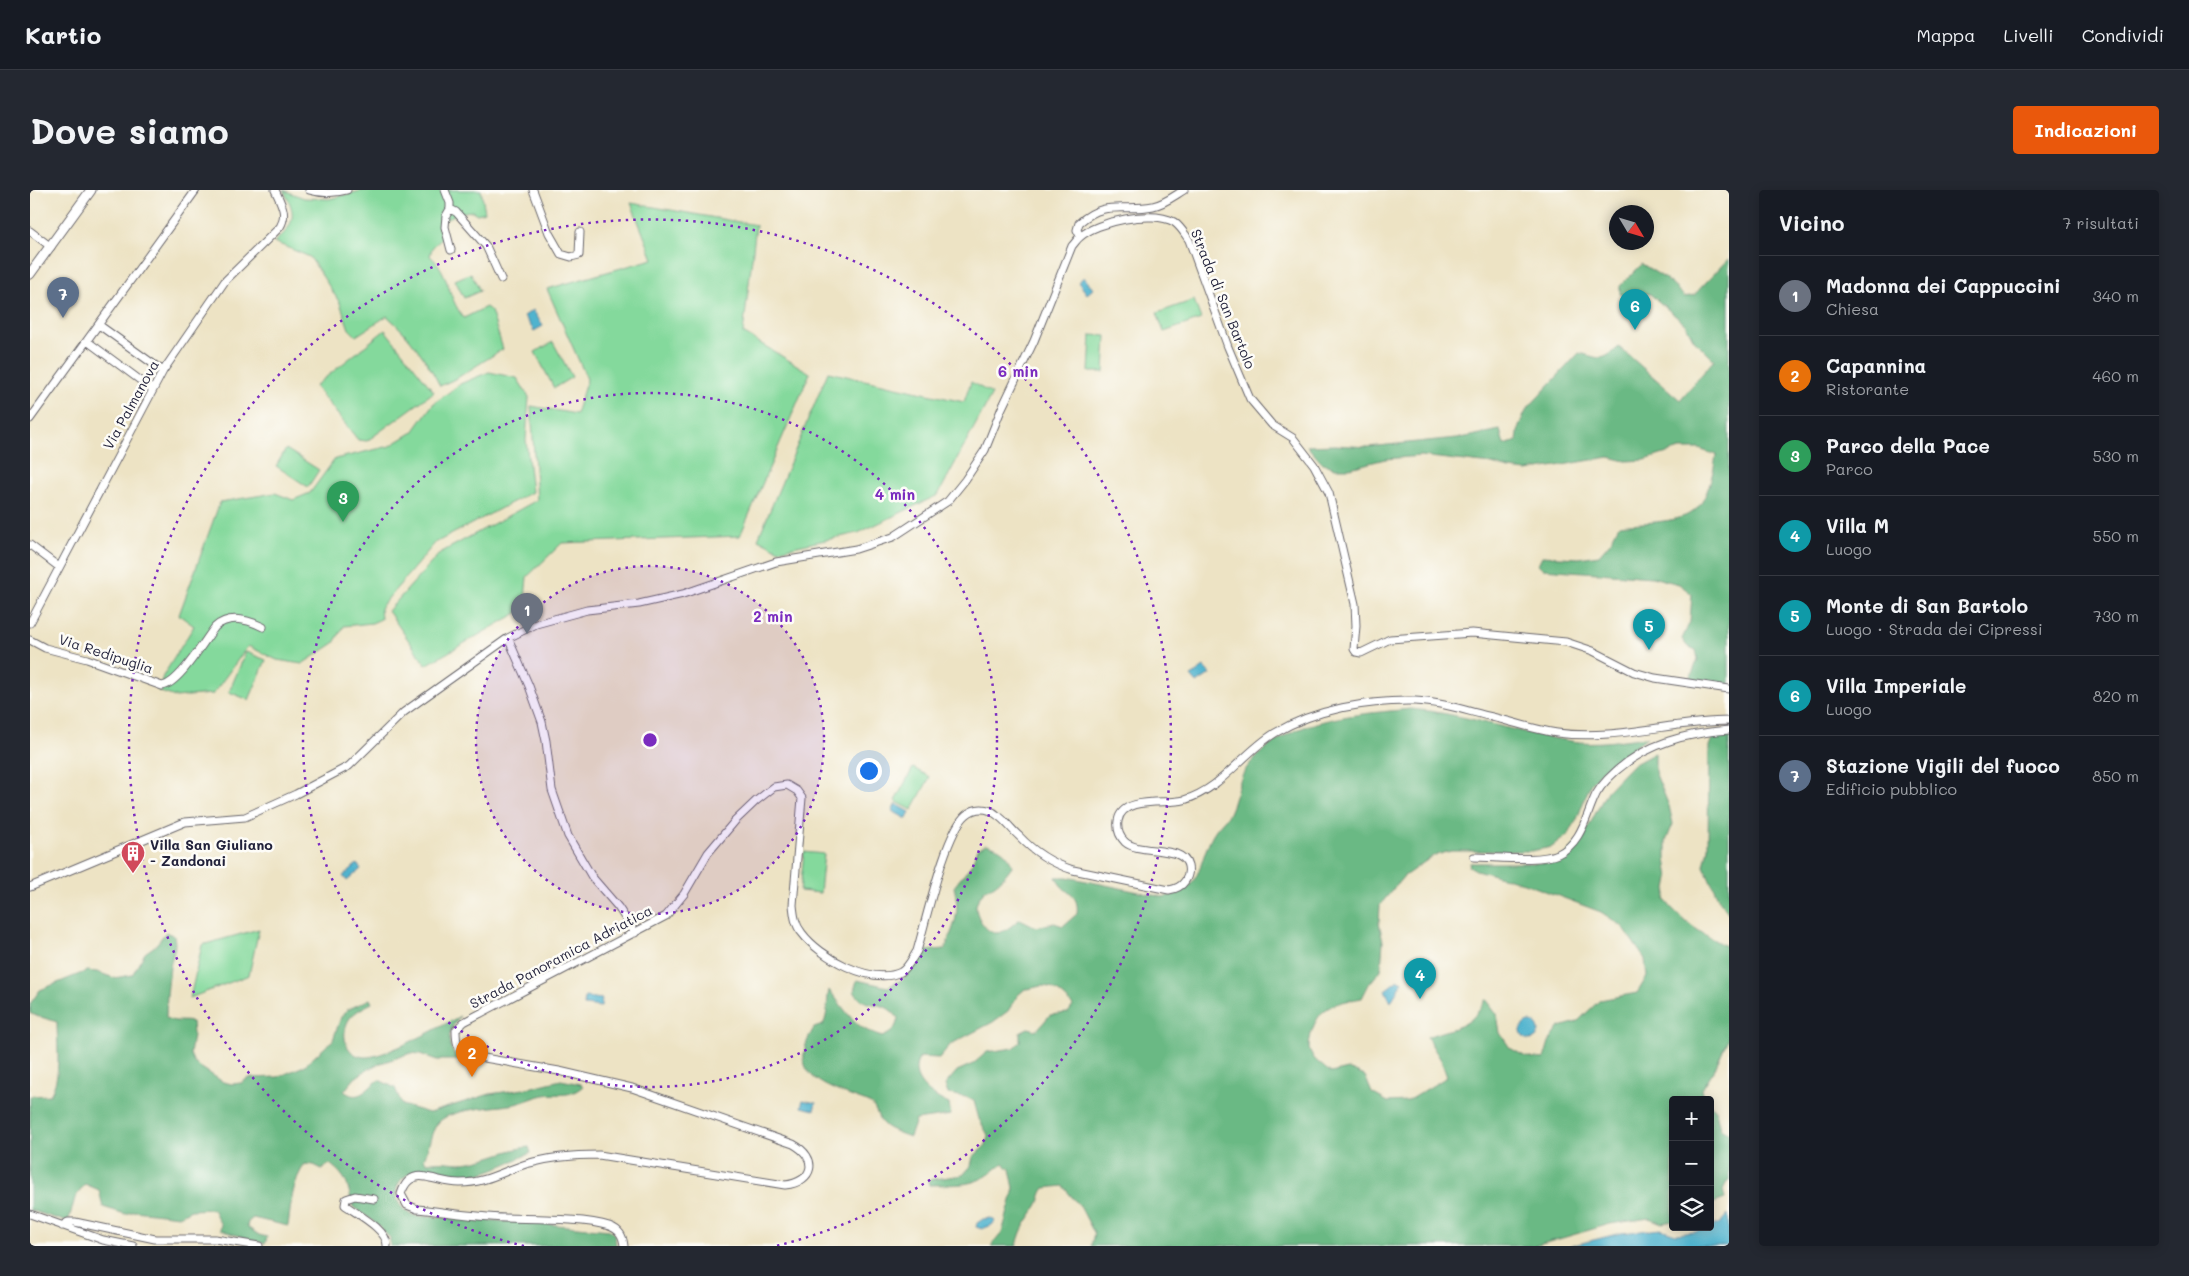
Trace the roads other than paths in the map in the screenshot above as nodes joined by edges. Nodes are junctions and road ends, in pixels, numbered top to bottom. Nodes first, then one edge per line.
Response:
1 (91, 190) edge
2 (196, 190) edge
3 (276, 190) edge
4 (309, 190) edge
5 (347, 190) edge
6 (445, 190) edge
7 (532, 190) edge
8 (1184, 190) edge
9 (450, 209) junction
10 (30, 231) edge
11 (580, 232) dead end
12 (1080, 236) junction
13 (51, 247) junction
14 (451, 250) dead end
15 (30, 274) edge
16 (501, 279) dead end
17 (99, 325) junction
18 (87, 341) junction
19 (163, 372) junction
20 (152, 389) junction
21 (30, 420) edge
22 (30, 545) edge
23 (59, 566) junction
24 (30, 623) edge
25 (262, 627) dead end
26 (508, 638) junction
27 (30, 640) edge
28 (1729, 689) edge
29 (1729, 721) edge
30 (1729, 730) edge
31 (1474, 857) dead end
32 (30, 887) edge
33 (635, 933) junction
34 (374, 1199) dead end
35 (30, 1214) edge
36 (62, 1226) junction
37 (133, 1246) edge
38 (260, 1246) edge
39 (387, 1246) edge
40 (624, 1246) edge

1 - 13 main road
2 - 17 street
3 - 19 street, Via Palmanova
4 - 5 street
6 - 9 street
7 - 11 street
8 - 12 street
9 - 14 street
9 - 16 street
10 - 13 street
12 - 26 street
12 - 28 street, Strada di San Bartolo
13 - 15 main road
17 - 18 street
17 - 19 street
18 - 20 street
18 - 21 street
19 - 20 street, Via Palmanova
20 - 23 street, Via Palmanova
22 - 23 street
23 - 24 street, Via Palmanova
25 - 27 street, Via Redipuglia
26 - 32 street
26 - 33 street
29 - 33 street, Strada Panoramica Adriatica
30 - 31 street
33 - 40 street, Strada Panoramica Adriatica
34 - 39 street
35 - 36 street
36 - 37 street
36 - 38 street

